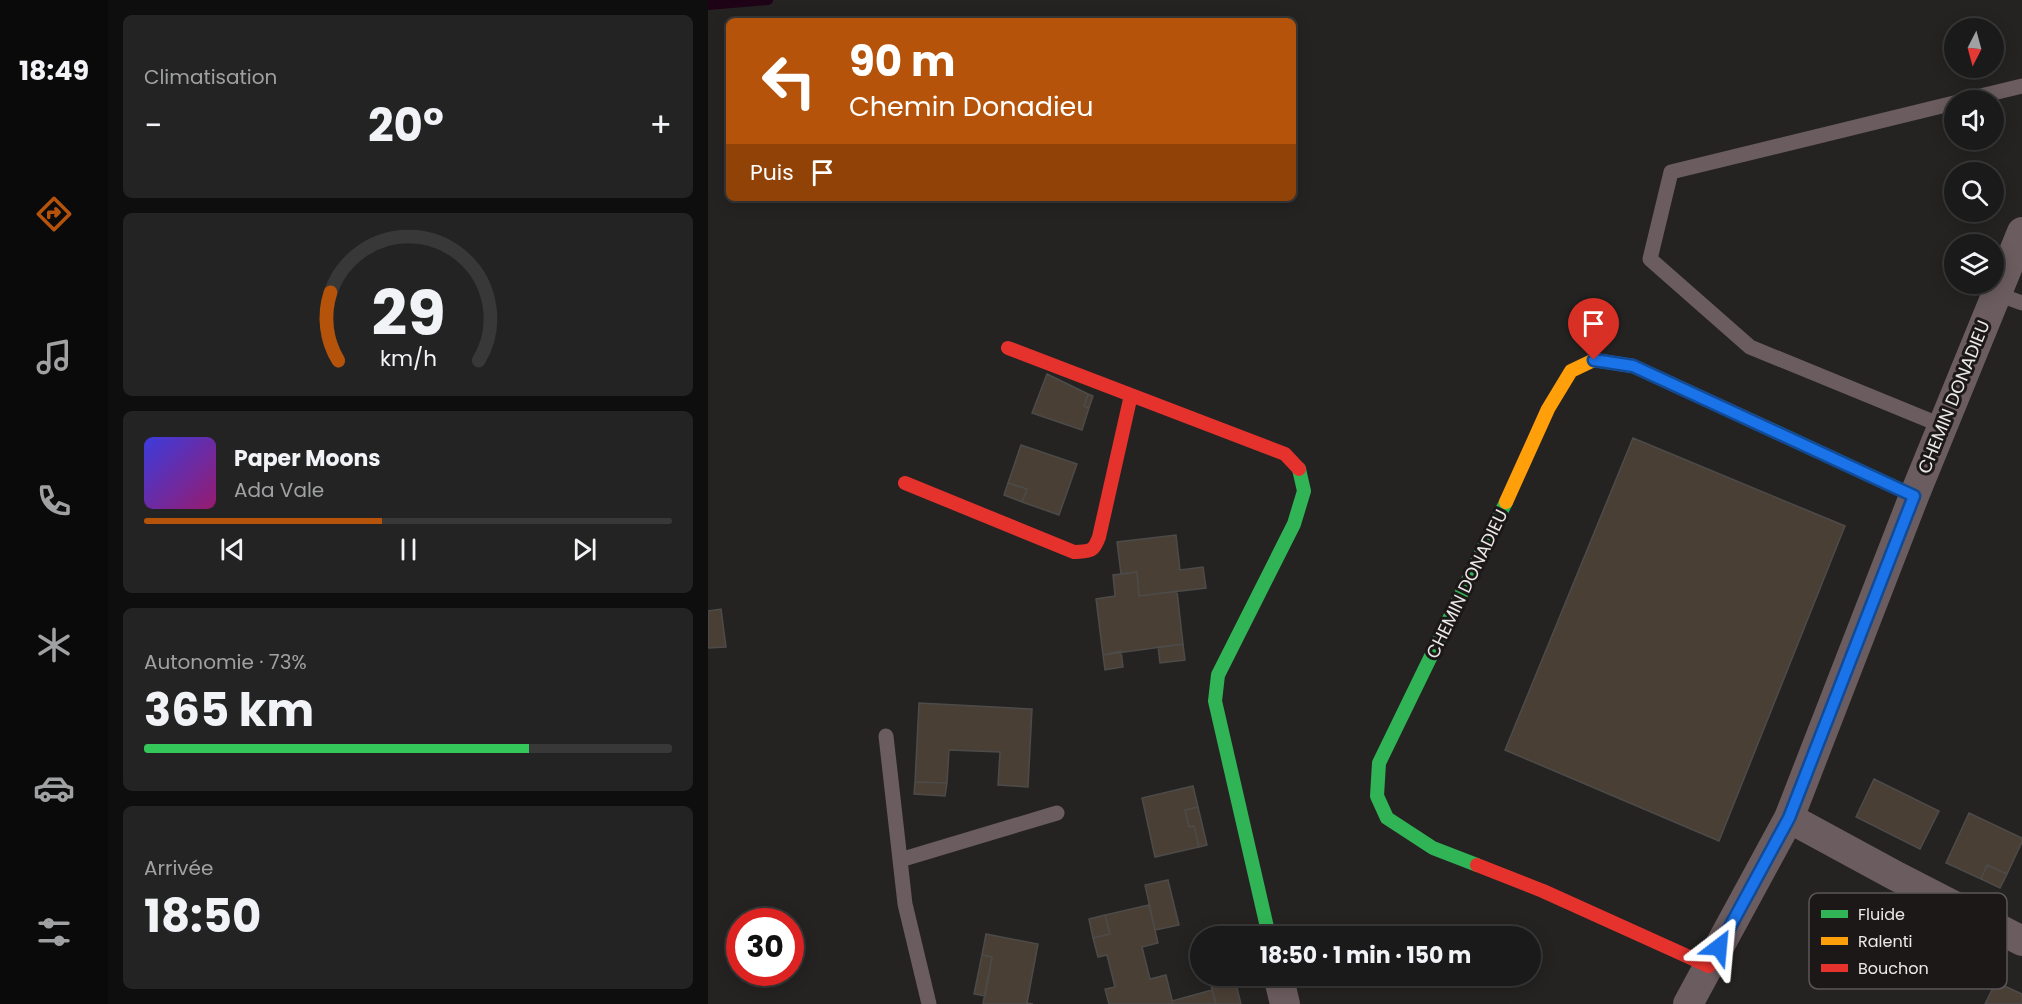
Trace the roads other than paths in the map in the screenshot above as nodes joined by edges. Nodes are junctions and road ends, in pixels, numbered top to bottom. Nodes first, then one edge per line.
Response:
1 (2022, 86) edge
2 (2004, 90) edge
3 (1944, 105) edge
4 (2022, 232) edge
5 (2009, 298) edge
6 (1008, 348) dead end
7 (1131, 395) junction
8 (1942, 426) junction
9 (905, 483) dead end
10 (1914, 496) junction
11 (886, 736) dead end
12 (1057, 813) dead end
13 (1789, 818) junction
14 (900, 860) junction
15 (1929, 893) edge
16 (1267, 926) edge
17 (2007, 933) edge
18 (2022, 941) edge
19 (1708, 966) junction
20 (1281, 986) edge
21 (929, 1004) edge
22 (1285, 1004) edge
23 (1688, 1004) edge

1 - 2 lane
3 - 8 lane
4 - 5 street, CHEMIN DONADIEU
5 - 8 street, CHEMIN DONADIEU
6 - 7 street
7 - 9 street
7 - 16 street
8 - 10 street, CHEMIN DONADIEU
10 - 13 street, CHEMIN DONADIEU
10 - 19 street, CHEMIN DONADIEU
11 - 14 lane
12 - 14 lane
13 - 15 street
13 - 19 street, CHEMIN DONADIEU
14 - 21 lane
17 - 18 street
19 - 23 street, CHEMIN DONADIEU
20 - 22 street

